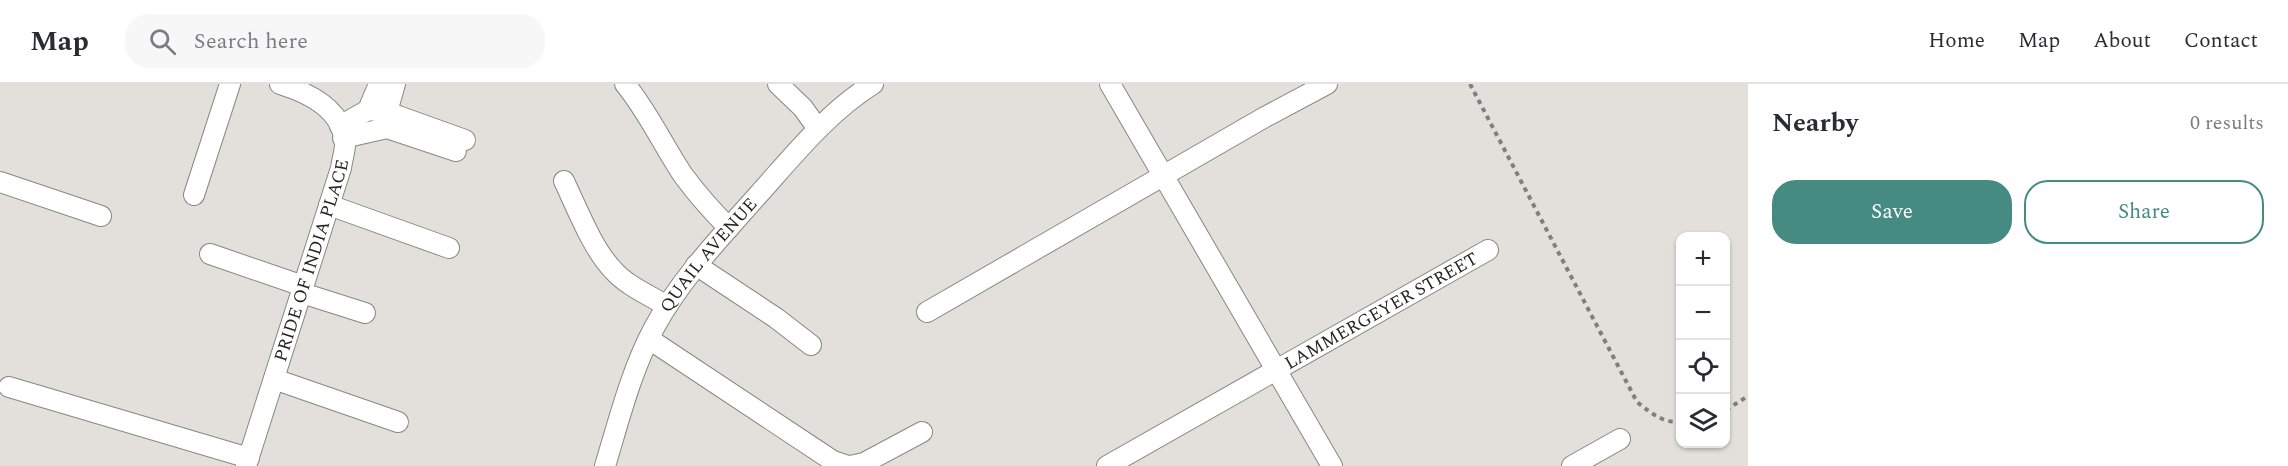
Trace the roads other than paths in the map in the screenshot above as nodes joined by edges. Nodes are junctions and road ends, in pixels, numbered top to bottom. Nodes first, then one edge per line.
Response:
1 (218, 84) edge
2 (230, 84) edge
3 (281, 84) edge
4 (379, 84) edge
5 (395, 84) edge
6 (625, 84) edge
7 (778, 84) edge
8 (873, 84) edge
9 (1110, 84) edge
10 (1327, 84) edge
11 (377, 111) junction
12 (818, 129) junction
13 (341, 132) junction
14 (1164, 177) junction
15 (564, 181) dead end
16 (0, 182) edge
17 (329, 205) junction
18 (100, 216) dead end
19 (729, 228) junction
20 (449, 248) dead end
21 (1488, 250) dead end
22 (210, 254) dead end
23 (696, 265) junction
24 (302, 289) junction
25 (667, 306) junction
26 (927, 312) dead end
27 (365, 313) dead end
28 (649, 339) junction
29 (811, 345) dead end
30 (1275, 370) junction
31 (274, 379) junction
32 (9, 387) dead end
33 (398, 422) dead end
34 (922, 432) dead end
35 (1620, 439) dead end
36 (248, 462) edge
37 (605, 466) edge
38 (849, 466) edge
39 (1107, 466) edge
40 (1332, 466) edge
41 (1572, 466) edge

1 - 2 street
3 - 13 street
4 - 11 street
5 - 11 street
6 - 19 street
7 - 12 street
8 - 12 street, QUAIL AVENUE
9 - 14 street, LAMMERGEYER STREET
10 - 14 street
11 - 13 street
11 - 13 street
12 - 19 street, QUAIL AVENUE
13 - 17 street, PRIDE OF INDIA PLACE
14 - 26 street
14 - 30 street, LAMMERGEYER STREET
15 - 25 street
16 - 18 street
17 - 20 street
17 - 24 street, PRIDE OF INDIA PLACE
19 - 23 street, QUAIL AVENUE
21 - 30 street, LAMMERGEYER STREET
22 - 24 street
23 - 25 street, QUAIL AVENUE
23 - 29 street
24 - 27 street
24 - 31 street, PRIDE OF INDIA PLACE
25 - 28 street, QUAIL AVENUE
28 - 37 street, QUAIL AVENUE
28 - 38 street
30 - 39 street, LAMMERGEYER STREET
30 - 40 street, LAMMERGEYER STREET
31 - 33 street
31 - 36 street, PRIDE OF INDIA PLACE
32 - 36 street
34 - 38 street
35 - 41 street

